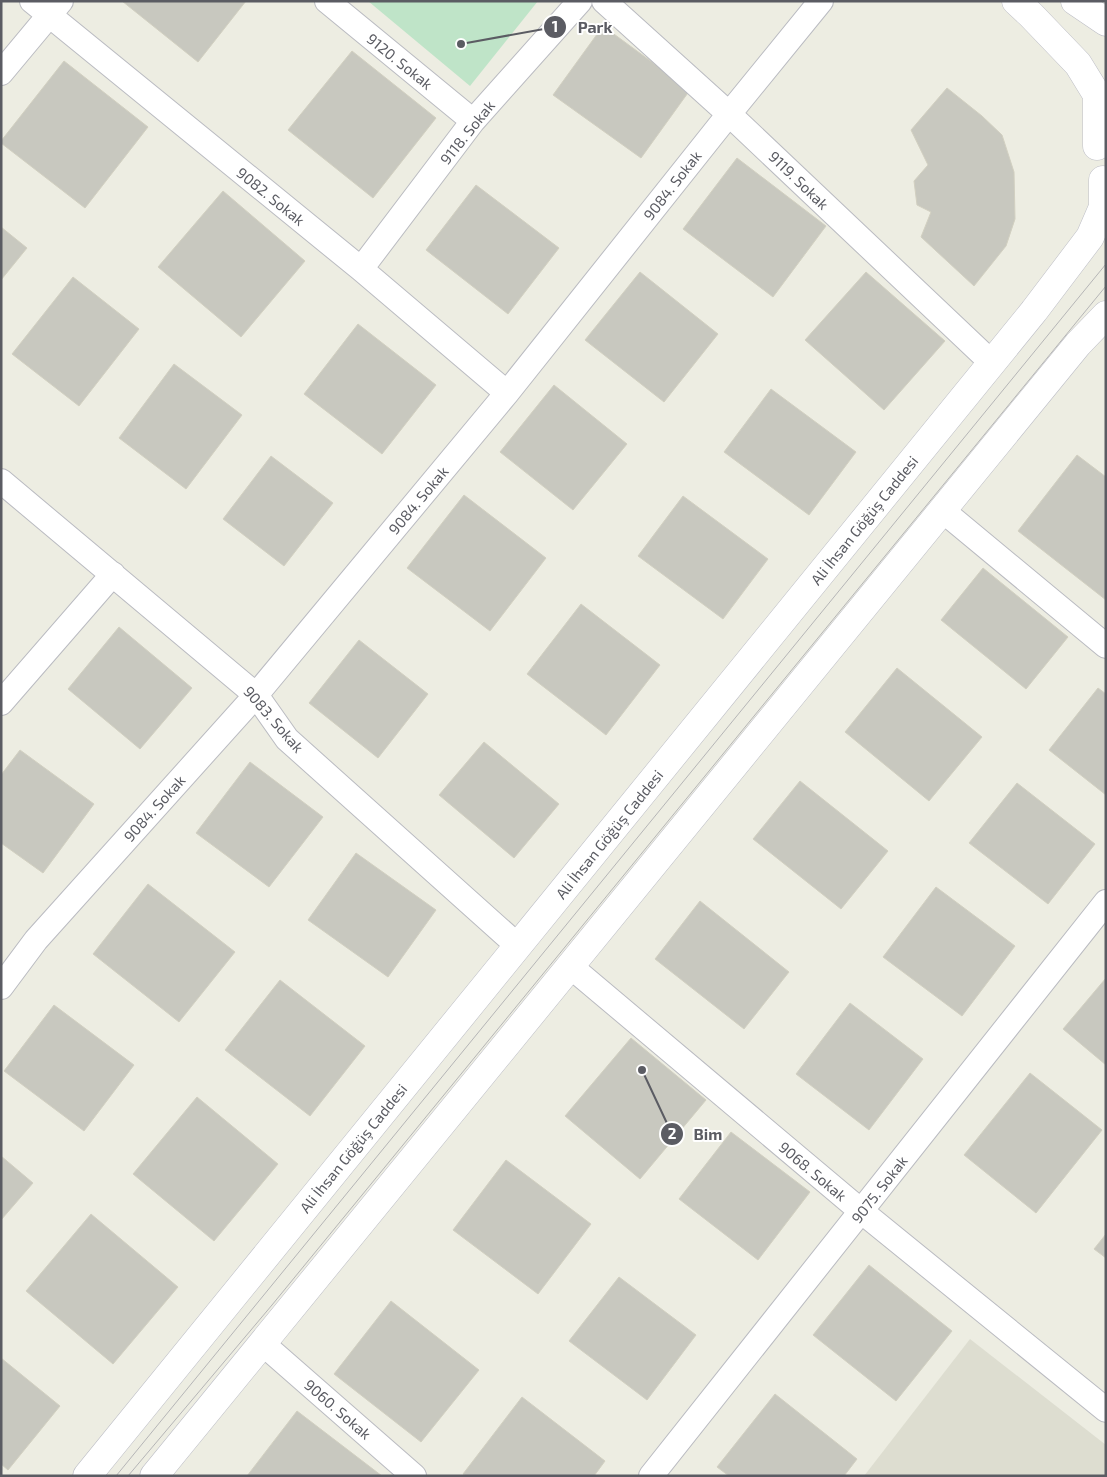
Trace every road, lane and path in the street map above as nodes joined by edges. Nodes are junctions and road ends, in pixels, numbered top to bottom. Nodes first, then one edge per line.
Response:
1 (327, 1) edge
2 (580, 1) edge
3 (604, 1) edge
4 (821, 1) edge
5 (1016, 1) edge
6 (1075, 1) edge
7 (47, 6) edge
8 (1106, 22) edge
9 (1, 73) edge
10 (1106, 106) edge
11 (729, 114) junction
12 (474, 121) junction
13 (1097, 146) junction
14 (1105, 182) edge
15 (361, 269) junction
16 (1106, 315) edge
17 (992, 363) junction
18 (507, 393) junction
19 (1, 481) edge
20 (942, 510) junction
21 (113, 574) junction
22 (1106, 646) edge
23 (256, 695) junction
24 (1, 702) edge
25 (1106, 902) edge
26 (518, 946) junction
27 (570, 966) junction
28 (1, 987) edge
29 (861, 1211) junction
30 (262, 1342) junction
31 (1106, 1410) edge
32 (87, 1476) edge
33 (154, 1476) edge
34 (414, 1476) edge
35 (652, 1476) edge

1 - 12 street, 9120. Sokak
2 - 12 street, 9118. Sokak
3 - 11 street, 9119. Sokak
4 - 11 street, 9084. Sokak
5 - 13 main road
6 - 8 main road
7 - 9 street
7 - 15 street, 9082. Sokak
10 - 13 main road
11 - 17 street, 9119. Sokak
11 - 18 street, 9084. Sokak
12 - 15 street, 9118. Sokak
13 - 14 main road, Ali İhsan Göğüş Caddesi
14 - 17 main road, Ali İhsan Göğüş Caddesi
15 - 18 street, 9082. Sokak
16 - 20 main road
17 - 26 main road, Ali İhsan Göğüş Caddesi
18 - 23 street, 9084. Sokak
19 - 21 street, 9083. Sokak
20 - 22 street
20 - 27 main road
21 - 23 street, 9083. Sokak
21 - 24 street
23 - 26 street, 9083. Sokak
23 - 28 street, 9084. Sokak
25 - 29 street, 9075. Sokak
26 - 32 main road, Ali İhsan Göğüş Caddesi
27 - 29 street, 9068. Sokak
27 - 30 main road
29 - 31 street, 9068. Sokak
29 - 35 street, 9075. Sokak
30 - 33 main road
30 - 34 street, 9060. Sokak

